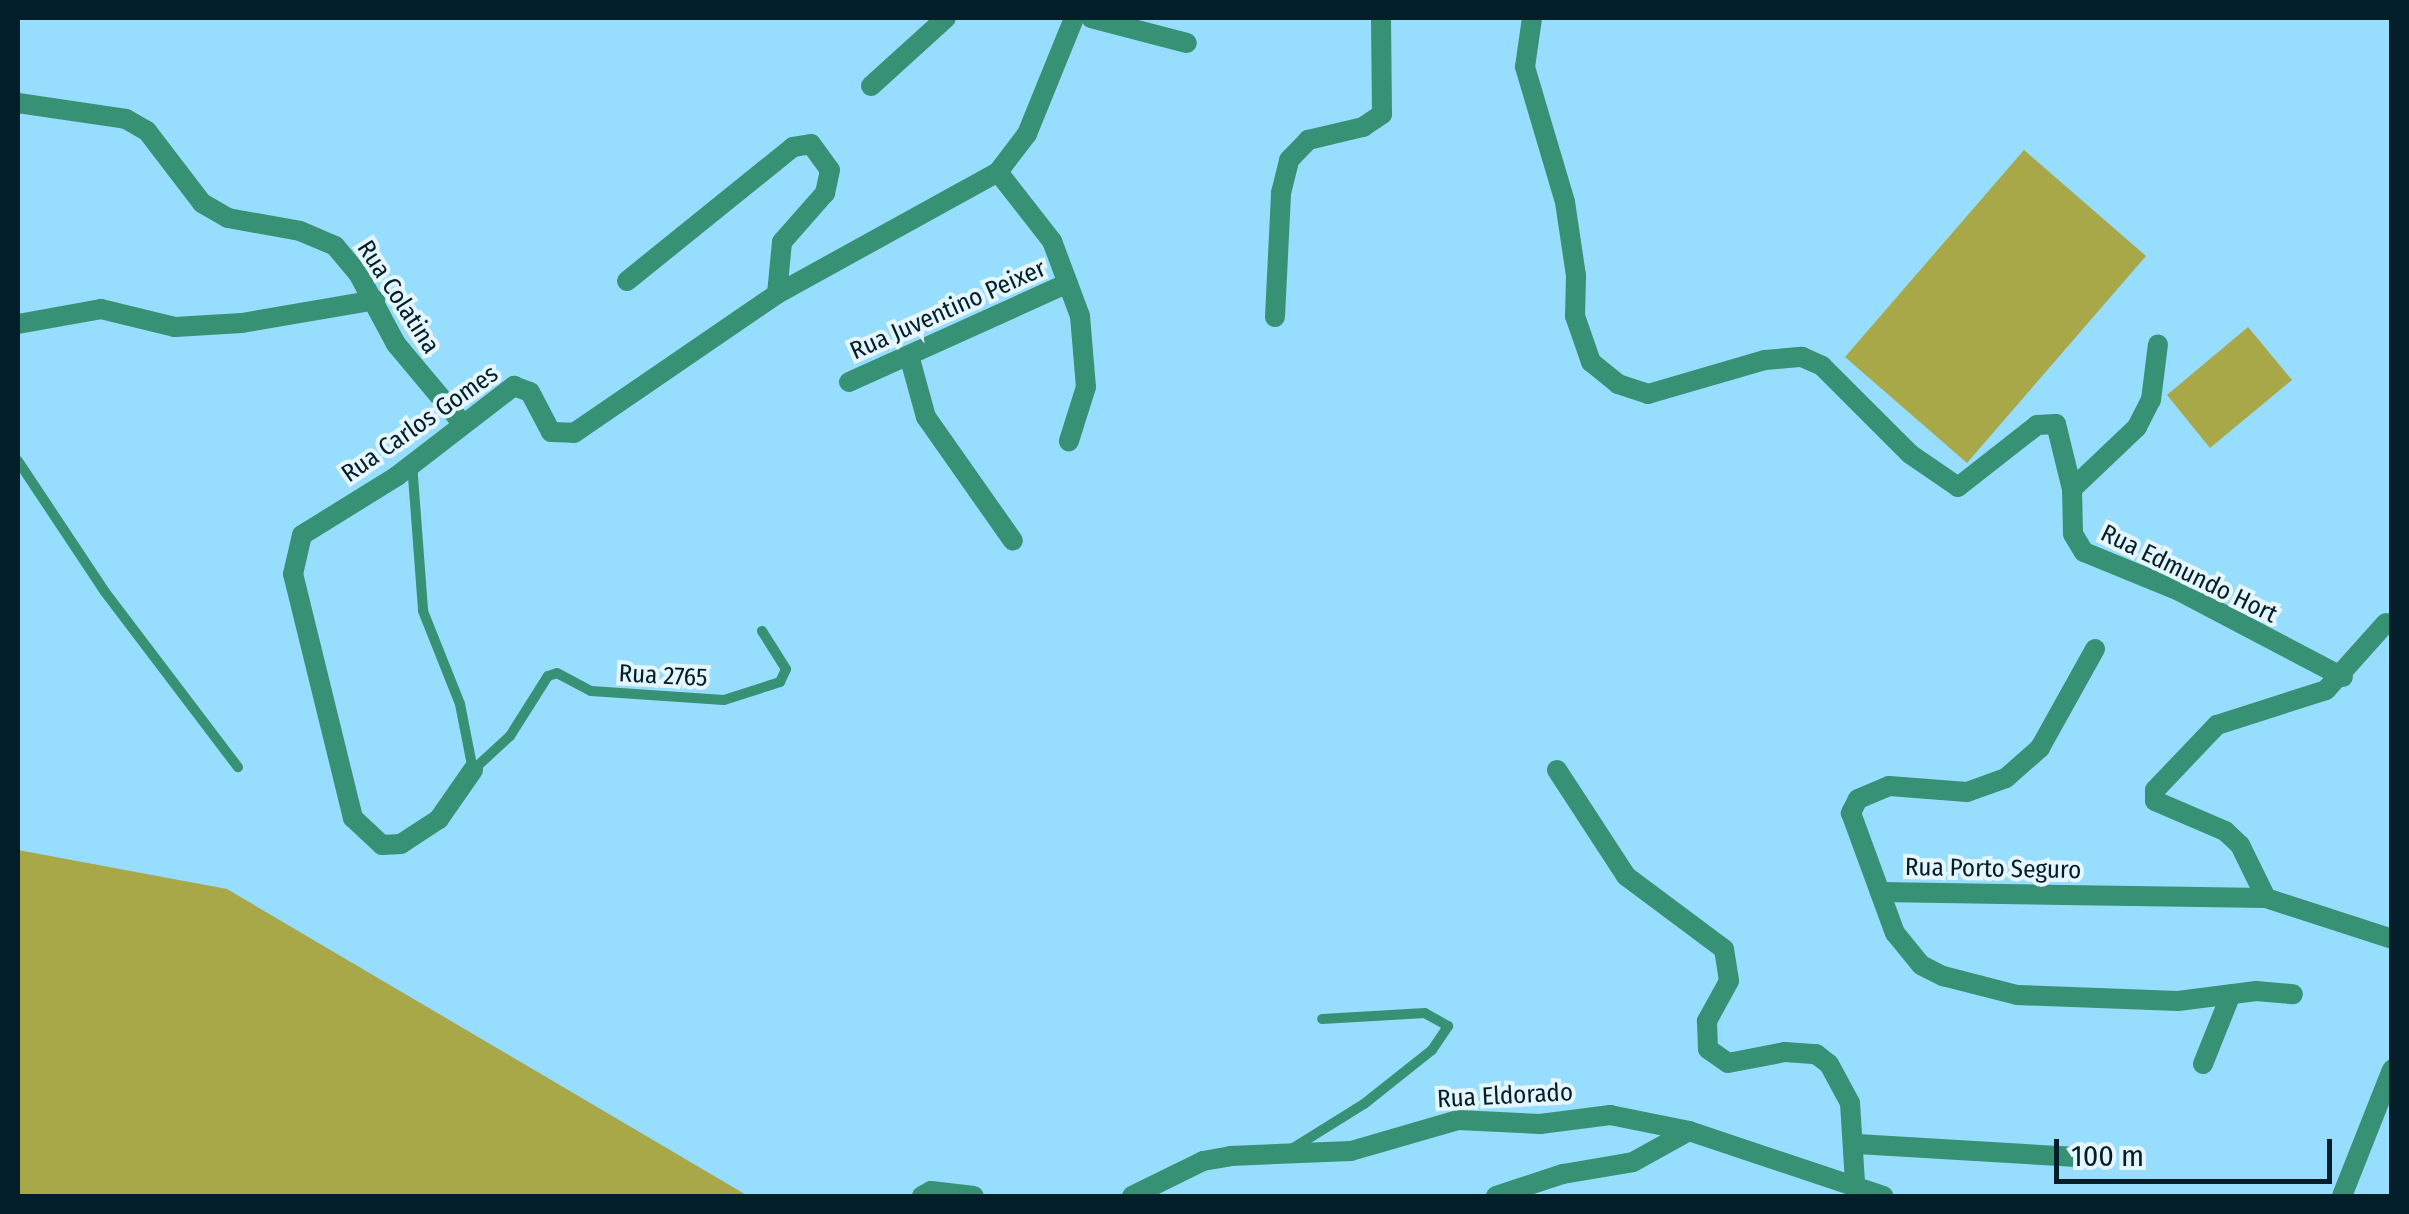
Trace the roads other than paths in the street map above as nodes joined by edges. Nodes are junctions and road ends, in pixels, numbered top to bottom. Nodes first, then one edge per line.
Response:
1 (946, 18) edge
2 (1074, 18) edge
3 (1091, 18) edge
4 (1381, 18) edge
5 (1532, 18) edge
6 (1186, 43) dead end
7 (871, 86) dead end
8 (18, 104) edge
9 (998, 172) junction
10 (627, 280) dead end
11 (1068, 282) junction
12 (777, 294) junction
13 (374, 300) junction
14 (1276, 317) dead end
15 (18, 324) edge
16 (2158, 344) dead end
17 (910, 359) junction
18 (849, 382) dead end
19 (463, 424) junction
20 (1069, 441) dead end
21 (18, 462) edge
22 (412, 463) junction
23 (2072, 489) junction
24 (1014, 541) dead end
25 (2386, 623) dead end
26 (762, 631) dead end
27 (2095, 649) dead end
28 (2342, 677) junction
29 (238, 768) dead end
30 (473, 770) junction
31 (1557, 770) dead end
32 (1880, 892) junction
33 (2266, 898) junction
34 (2392, 939) edge
35 (2231, 994) junction
36 (2293, 994) dead end
37 (1322, 1019) dead end
38 (2203, 1064) dead end
39 (2392, 1070) edge
40 (1689, 1131) junction
41 (1857, 1144) junction
42 (2073, 1157) dead end
43 (1280, 1158) junction
44 (1855, 1183) junction
45 (922, 1196) edge
46 (974, 1196) edge
47 (1132, 1196) edge
48 (1496, 1196) edge
49 (1882, 1196) edge
50 (2342, 1196) edge

1 - 7 street
2 - 9 street, Rua Carlos Gomes
3 - 6 street
4 - 14 street
5 - 23 street, Rua Edmundo Hort
8 - 13 street, Rua Colatina
9 - 11 street
9 - 12 street, Rua Carlos Gomes
10 - 12 street
11 - 17 street, Rua Juventino Peixer
11 - 20 street
12 - 19 street, Rua Carlos Gomes
13 - 15 street
13 - 19 street, Rua Colatina
16 - 23 street
17 - 18 street, Rua Juventino Peixer
17 - 24 street
19 - 22 street, Rua Carlos Gomes
21 - 29 lane
22 - 30 lane
22 - 30 street, Rua Carlos Gomes
23 - 28 street, Rua Edmundo Hort
25 - 28 street
26 - 30 lane, Rua 2765
27 - 32 street, Rua Porto Seguro
28 - 33 street
31 - 41 street
32 - 33 street, Rua Porto Seguro
32 - 35 street
33 - 34 street, Rua Porto Seguro
35 - 36 street
35 - 38 street
37 - 43 lane
39 - 50 street
40 - 43 street, Rua Eldorado
40 - 44 street, Rua Eldorado
40 - 48 street
41 - 42 street
41 - 44 street
43 - 47 street, Rua Eldorado
44 - 49 street, Rua Eldorado
45 - 46 street

